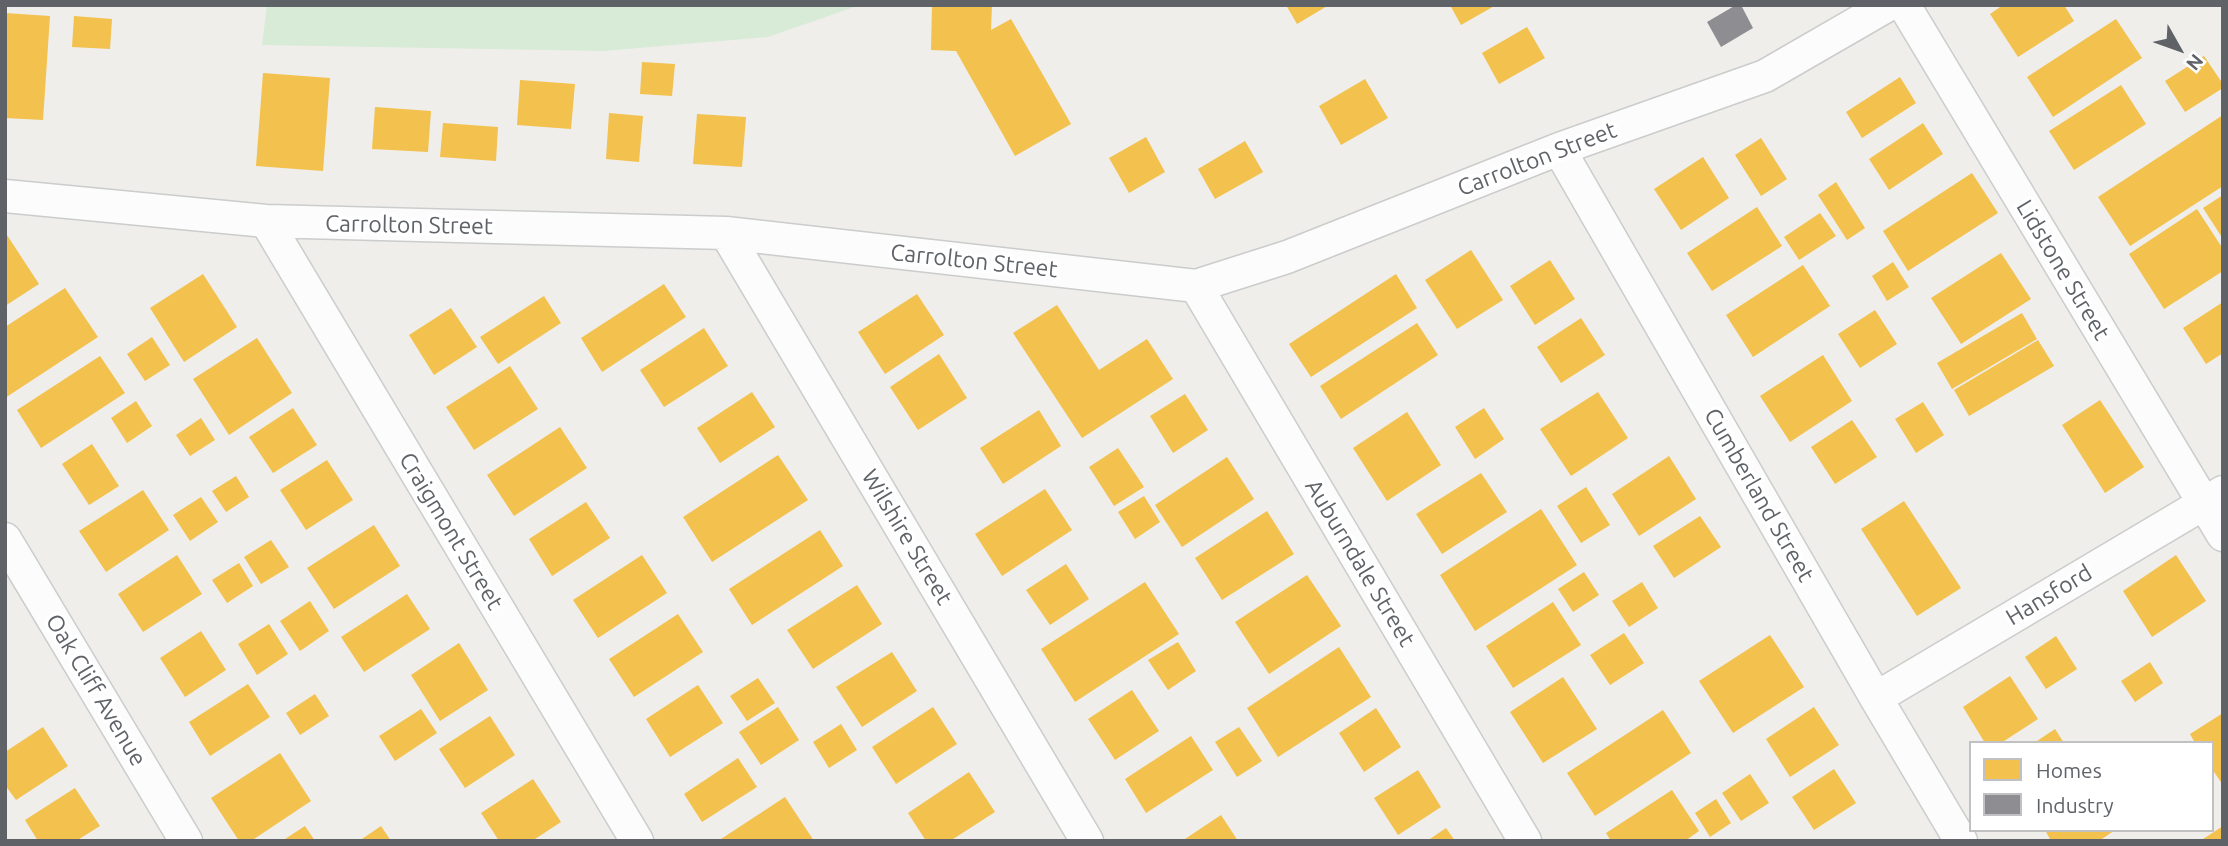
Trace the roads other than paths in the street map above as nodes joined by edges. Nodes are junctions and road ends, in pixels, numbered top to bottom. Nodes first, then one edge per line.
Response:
1 (1888, 5) edge
2 (1904, 5) edge
3 (1559, 149) junction
4 (5, 195) edge
5 (266, 221) junction
6 (726, 233) junction
7 (1196, 286) junction
8 (2213, 497) edge
9 (2223, 534) edge
10 (5, 539) edge
11 (1876, 698) junction
12 (186, 841) edge
13 (637, 841) edge
14 (1087, 841) edge
15 (1525, 841) edge
16 (1961, 841) edge

1 - 3 street, Carrolton Street
2 - 8 street, Lidstone Street
3 - 7 street, Carrolton Street
3 - 11 street, Cumberland Street
4 - 5 street, Carrolton Street
5 - 6 street, Carrolton Street
5 - 13 street, Craigmont Street
6 - 7 street, Carrolton Street
6 - 14 street, Wilshire Street
7 - 15 street, Auburndale Street
8 - 9 street, Lidstone Street
8 - 11 street, Hansford
10 - 12 street, Oak Cliff Avenue
11 - 16 street, Cumberland Street

